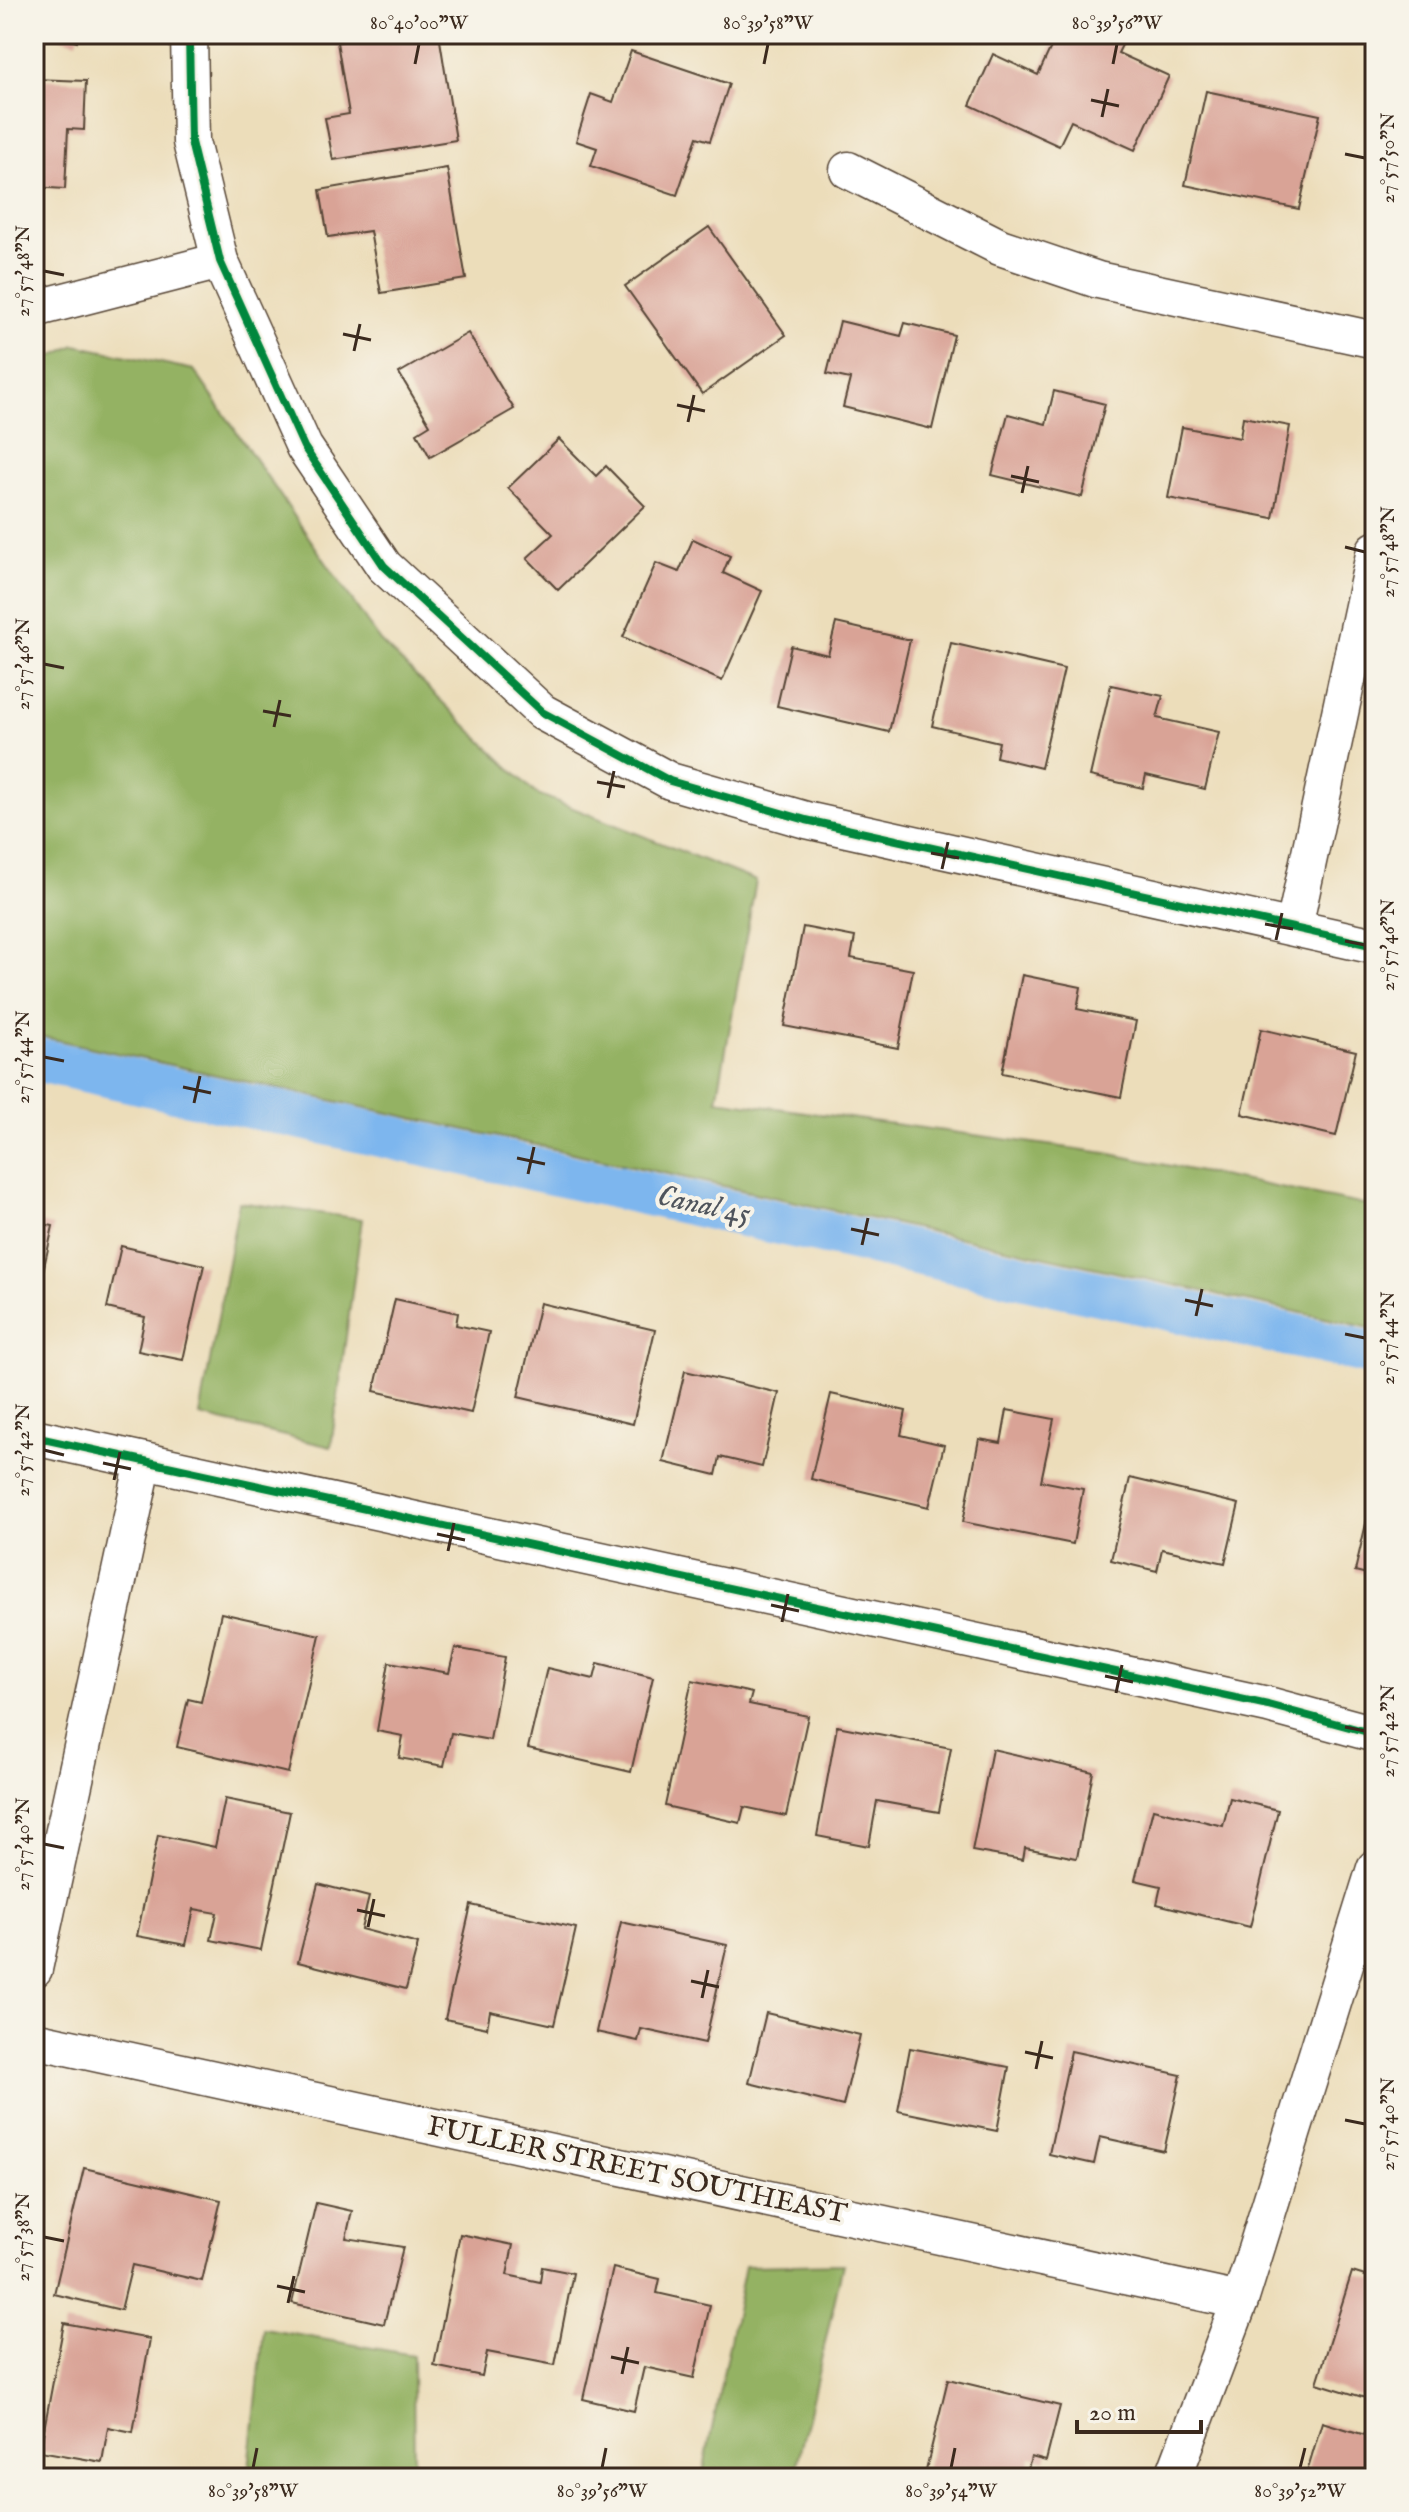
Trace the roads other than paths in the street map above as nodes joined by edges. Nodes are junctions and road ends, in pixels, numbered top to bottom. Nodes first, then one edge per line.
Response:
1 (189, 34) edge
2 (848, 170) dead end
3 (220, 261) junction
4 (34, 309) edge
5 (1375, 340) edge
6 (1375, 550) edge
7 (1294, 927) junction
8 (1375, 946) edge
9 (34, 1437) edge
10 (144, 1461) junction
11 (1375, 1734) edge
12 (1375, 1868) edge
13 (34, 1969) edge
14 (34, 2040) edge
15 (1240, 2301) junction
16 (1173, 2478) edge

1 - 3 street
2 - 5 street
3 - 4 street
3 - 7 street
6 - 7 street
7 - 8 street
9 - 10 street
10 - 11 street
10 - 13 street
12 - 15 street
14 - 15 street, FULLER STREET SOUTHEAST
15 - 16 street

